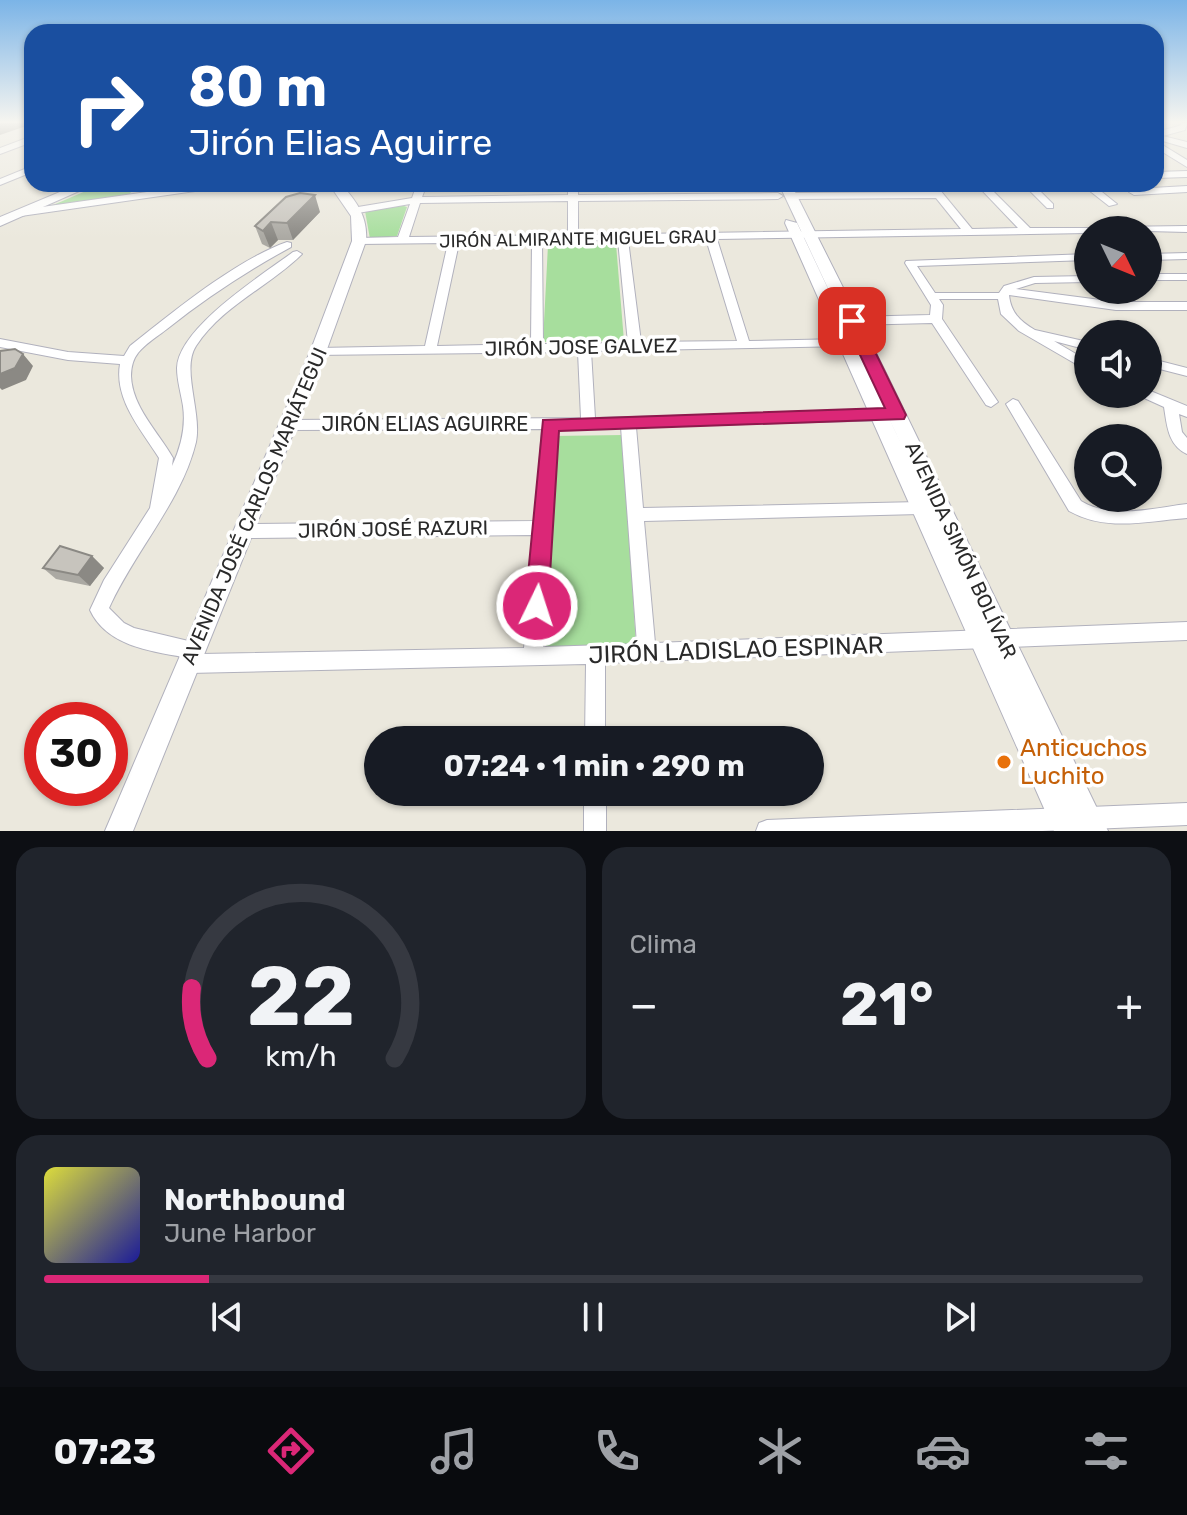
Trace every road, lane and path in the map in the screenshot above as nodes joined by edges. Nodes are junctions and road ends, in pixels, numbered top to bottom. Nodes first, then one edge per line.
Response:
1 (24, 174) edge
2 (1187, 174) edge
3 (1164, 175) edge
4 (0, 182) edge
5 (1187, 189) edge
6 (1164, 190) edge
7 (70, 192) edge
8 (167, 192) edge
9 (342, 192) edge
10 (420, 192) edge
11 (573, 192) edge
12 (756, 192) edge
13 (786, 192) edge
14 (824, 192) edge
15 (937, 192) edge
16 (989, 192) edge
17 (1036, 192) edge
18 (1096, 192) edge
19 (939, 195) junction
20 (573, 198) junction
21 (417, 200) junction
22 (1112, 204) dead end
23 (1050, 206) dead end
24 (358, 210) junction
25 (21, 213) junction
26 (0, 222) edge
27 (1162, 229) edge
28 (1187, 229) edge
29 (1074, 230) edge
30 (1027, 231) junction
31 (970, 233) junction
32 (804, 236) junction
33 (711, 237) junction
34 (623, 238) junction
35 (573, 239) junction
36 (454, 240) junction
37 (537, 240) junction
38 (359, 241) junction
39 (402, 241) junction
40 (1187, 256) edge
41 (1074, 257) edge
42 (1162, 257) edge
43 (1162, 277) edge
44 (1187, 277) edge
45 (1074, 279) edge
46 (1004, 293) junction
47 (932, 296) junction
48 (1187, 306) edge
49 (936, 319) junction
50 (852, 321) junction
51 (1023, 328) junction
52 (1074, 342) edge
53 (0, 343) edge
54 (844, 343) junction
55 (744, 344) junction
56 (635, 345) junction
57 (584, 347) junction
58 (537, 348) junction
59 (430, 350) junction
60 (318, 352) junction
61 (1074, 359) edge
62 (125, 360) junction
63 (1162, 366) edge
64 (1187, 372) edge
65 (991, 402) dead end
66 (1162, 402) edge
67 (1013, 404) dead end
68 (1171, 406) junction
69 (1187, 412) edge
70 (887, 415) junction
71 (628, 422) junction
72 (588, 423) junction
73 (550, 424) junction
74 (288, 425) junction
75 (1187, 448) edge
76 (920, 508) junction
77 (158, 509) junction
78 (1187, 511) edge
79 (636, 515) junction
80 (542, 528) junction
81 (244, 531) junction
82 (1187, 631) edge
83 (980, 640) junction
84 (1003, 640) junction
85 (647, 654) junction
86 (596, 655) junction
87 (192, 657) junction
88 (533, 657) junction
89 (595, 726) edge
90 (595, 806) edge
91 (1187, 814) edge
92 (1078, 825) edge
93 (883, 829) edge
94 (119, 831) edge
95 (595, 831) edge
96 (767, 831) edge

1 - 4 street
2 - 3 street
5 - 6 street
7 - 25 street
8 - 25 street
9 - 24 street
10 - 21 street
11 - 20 street
12 - 20 street
13 - 32 street, AVENIDA SIMÓN BOLÍVAR
14 - 19 street
15 - 19 street
16 - 30 street
17 - 23 street
18 - 22 street
19 - 31 street
20 - 21 street
20 - 35 street
21 - 24 street
21 - 39 street
24 - 38 street, AVENIDA JOSÉ CARLOS MARIÁTEGUI
25 - 26 street
27 - 28 street
29 - 30 street, JIRÓN ALMIRANTE MIGUEL GRAU
30 - 31 street, JIRÓN ALMIRANTE MIGUEL GRAU
31 - 32 street, JIRÓN ALMIRANTE MIGUEL GRAU
32 - 33 street, JIRÓN ALMIRANTE MIGUEL GRAU
32 - 50 street, AVENIDA SIMÓN BOLÍVAR
32 - 54 street, AVENIDA SIMÓN BOLÍVAR
33 - 34 street, JIRÓN ALMIRANTE MIGUEL GRAU
33 - 55 street
34 - 35 street, JIRÓN ALMIRANTE MIGUEL GRAU
34 - 56 street
35 - 37 street, JIRÓN ALMIRANTE MIGUEL GRAU
36 - 37 street, JIRÓN ALMIRANTE MIGUEL GRAU
36 - 39 street, JIRÓN ALMIRANTE MIGUEL GRAU
36 - 59 street
37 - 58 street
38 - 39 street, JIRÓN ALMIRANTE MIGUEL GRAU
38 - 60 street, AVENIDA JOSÉ CARLOS MARIÁTEGUI
40 - 42 street
41 - 47 street
43 - 44 street
45 - 46 street
46 - 47 street
46 - 48 street
46 - 51 street
47 - 49 street
49 - 50 street
49 - 65 street
50 - 70 street, AVENIDA SIMÓN BOLÍVAR
51 - 52 street
51 - 61 street
53 - 62 street
54 - 55 street, JIRÓN JOSE GALVEZ
54 - 70 street, AVENIDA SIMÓN BOLÍVAR
55 - 56 street, JIRÓN JOSE GALVEZ
56 - 57 street, JIRÓN JOSE GALVEZ
57 - 58 street, JIRÓN JOSE GALVEZ
57 - 72 street
58 - 59 street, JIRÓN JOSE GALVEZ
59 - 60 street, JIRÓN JOSE GALVEZ
60 - 74 street, AVENIDA JOSÉ CARLOS MARIÁTEGUI
62 - 77 street
62 - 77 street
63 - 64 street
66 - 68 street
67 - 78 street
68 - 69 street
68 - 75 street
70 - 71 street, JIRÓN ELIAS AGUIRRE
70 - 76 street, AVENIDA SIMÓN BOLÍVAR
70 - 84 street, AVENIDA SIMÓN BOLÍVAR
71 - 72 street, JIRÓN ELIAS AGUIRRE
71 - 79 street
72 - 73 street, JIRÓN ELIAS AGUIRRE
73 - 74 street, JIRÓN ELIAS AGUIRRE
73 - 80 street
74 - 81 street, AVENIDA JOSÉ CARLOS MARIÁTEGUI
76 - 79 street
76 - 83 street, AVENIDA SIMÓN BOLÍVAR
77 - 87 street, JIRÓN LADISLAO ESPINAR
79 - 85 street
80 - 81 street, JIRÓN JOSÉ RAZURI
80 - 88 street
81 - 87 street, AVENIDA JOSÉ CARLOS MARIÁTEGUI
82 - 84 street, JIRÓN LADISLAO ESPINAR
83 - 84 street, JIRÓN LADISLAO ESPINAR
83 - 85 street, JIRÓN LADISLAO ESPINAR
83 - 92 street, AVENIDA SIMÓN BOLÍVAR
84 - 92 street, AVENIDA SIMÓN BOLÍVAR
85 - 86 street, JIRÓN LADISLAO ESPINAR
86 - 88 street, JIRÓN LADISLAO ESPINAR
86 - 89 street
87 - 88 street, JIRÓN LADISLAO ESPINAR
87 - 94 street, AVENIDA JOSÉ CARLOS MARIÁTEGUI
90 - 95 street
91 - 92 street
92 - 93 street
93 - 96 street

